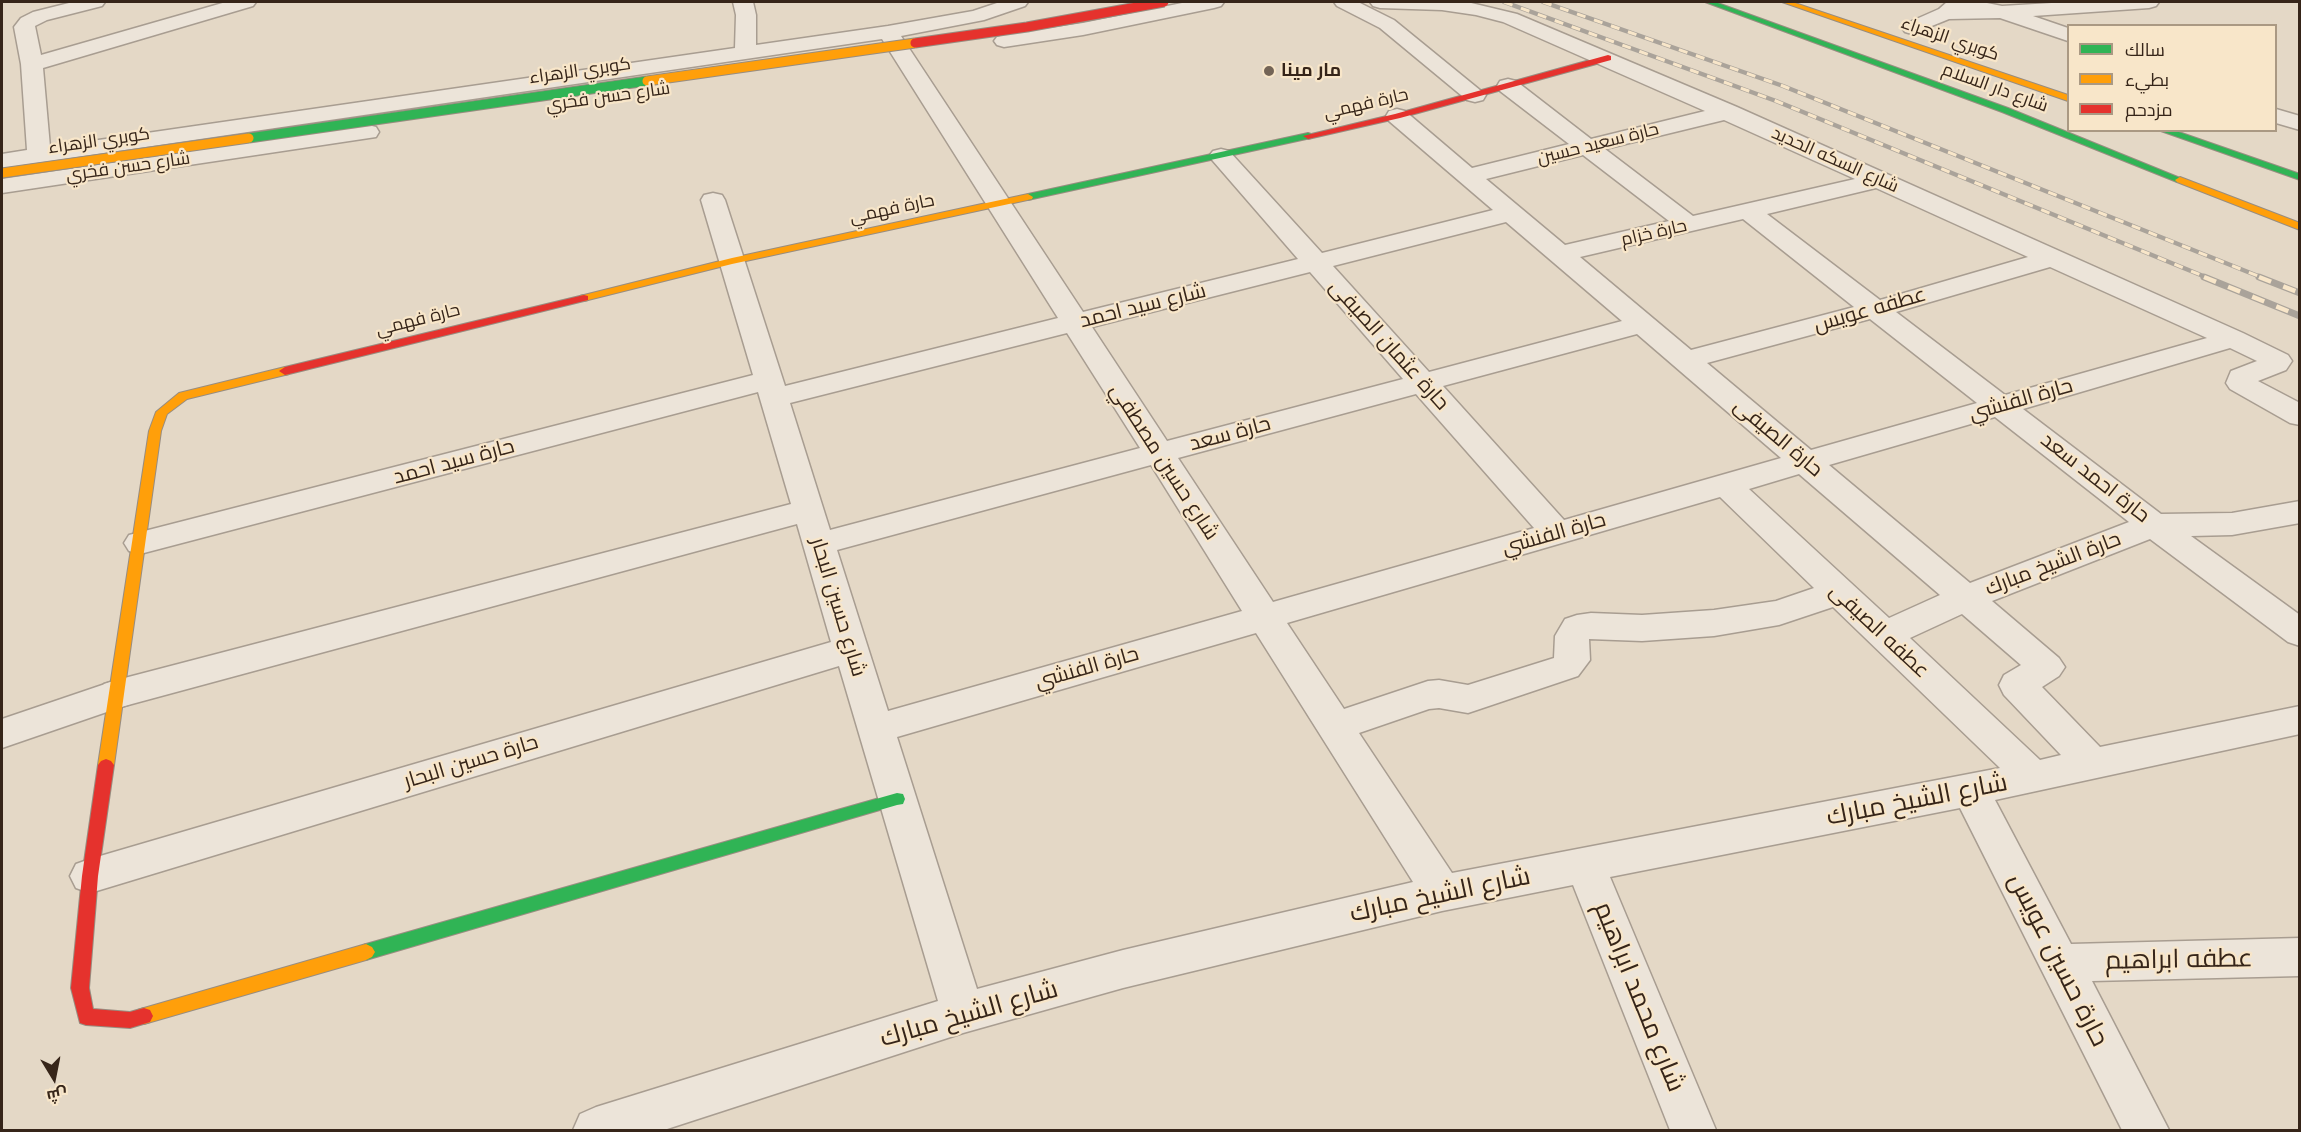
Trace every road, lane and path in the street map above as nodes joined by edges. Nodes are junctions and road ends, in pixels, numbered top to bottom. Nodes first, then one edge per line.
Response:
1 (95, 2) edge
2 (246, 2) edge
3 (742, 2) edge
4 (1018, 2) edge
5 (1164, 2) edge
6 (1214, 2) edge
7 (1344, 2) edge
8 (1380, 2) edge
9 (1709, 2) edge
10 (1730, 2) edge
11 (1786, 2) edge
12 (2149, 2) edge
13 (1952, 7) edge
14 (2026, 10) junction
15 (2002, 12) junction
16 (2094, 24) edge
17 (1907, 26) joint
18 (1934, 35) dead end
19 (2067, 35) edge
20 (895, 44) junction
21 (745, 53) junction
22 (1608, 58) junction
23 (32, 64) junction
24 (1508, 86) junction
25 (1475, 95) junction
26 (2013, 98) dead end
27 (2067, 98) edge
28 (1729, 112) junction
29 (1396, 116) junction
30 (2277, 116) edge
31 (2300, 123) edge
32 (2168, 132) edge
33 (1588, 147) junction
34 (39, 155) junction
35 (1221, 156) junction
36 (2, 161) edge
37 (2, 173) edge
38 (1467, 176) junction
39 (2300, 177) edge
40 (1881, 180) junction
41 (2, 186) edge
42 (713, 200) dead end
43 (998, 204) junction
44 (1749, 212) junction
45 (1512, 213) junction
46 (1689, 225) junction
47 (2300, 227) edge
48 (1560, 254) junction
49 (2053, 258) junction
50 (732, 261) junction
51 (1316, 262) junction
52 (1877, 309) junction
53 (1075, 323) junction
54 (1642, 324) junction
55 (2233, 339) junction
56 (1686, 360) junction
57 (1422, 383) junction
58 (771, 389) junction
59 (2001, 406) junction
60 (2300, 416) edge
61 (1158, 453) junction
62 (1805, 461) junction
63 (1725, 484) junction
64 (809, 510) junction
65 (2300, 512) edge
66 (2154, 525) junction
67 (1557, 533) junction
68 (140, 543) junction
69 (819, 544) junction
70 (1838, 592) junction
71 (1966, 598) junction
72 (1264, 617) junction
73 (2300, 633) edge
74 (1884, 635) junction
75 (851, 649) junction
76 (117, 694) junction
77 (2297, 724) edge
78 (1334, 726) junction
79 (875, 729) junction
80 (2, 734) edge
81 (2093, 764) junction
82 (2034, 777) junction
83 (1970, 790) junction
84 (897, 799) junction
85 (1585, 864) junction
86 (90, 876) junction
87 (1442, 892) junction
88 (2300, 957) edge
89 (2059, 963) junction
90 (963, 1013) junction
91 (596, 1131) edge
92 (1693, 1131) edge
93 (2146, 1131) edge

1 - 23 street
2 - 23 street
3 - 21 street
4 - 20 street, شارع حسن فخري
5 - 37 main road, كوبري الزهراء, bridge
6 - 20 street, شارع حسن فخري
7 - 25 street
8 - 22 street, شارع السكه الحديد
9 - 47 main road, شارع دار السلام
10 - 26 main road, كوبري الزهراء
11 - 27 main road, كوبري الزهراء
12 - 14 street
13 - 15 street
13 - 17 street
14 - 15 street
14 - 16 street
15 - 19 street
17 - 18 main road, شارع دار السلام
20 - 21 street, شارع حسن فخري
20 - 41 street, شارع حسن فخري
20 - 43 street, شارع حسين مصطفي
21 - 34 street, شارع حسن فخري
22 - 24 main road, حارة فهمي
22 - 28 street, شارع السكه الحديد
23 - 34 street
24 - 25 main road, حارة فهمي
24 - 33 street
25 - 29 main road, حارة فهمي
28 - 33 street, حارة سعيد حسين
28 - 40 street, شارع السكه الحديد
29 - 35 main road, حارة فهمي
29 - 38 street, حارة الصيفى
30 - 31 street
32 - 39 main road
33 - 38 street, حارة سعيد حسين
33 - 46 street
34 - 36 street, شارع حسن فخري
35 - 43 main road, حارة فهمي
35 - 51 street, حارة عثمان الصيفى
38 - 45 street, حارة الصيفى
40 - 44 street, حارة خزام
40 - 49 street, شارع السكه الحديد
42 - 50 street, شارع حسين البحار
43 - 50 main road, حارة فهمي
43 - 53 street, شارع حسين مصطفي
44 - 46 street, حارة خزام
44 - 52 street, حارة احمد سعد
45 - 48 street, حارة الصيفى
45 - 51 street, شارع سيد احمد
46 - 48 street, حارة خزام
48 - 54 street, حارة الصيفى
49 - 52 street, عطفه عويس
49 - 55 street, شارع السكه الحديد
50 - 58 street, شارع حسين البحار
50 - 68 main road, حارة فهمي
51 - 53 street, شارع سيد احمد
51 - 57 street, حارة عثمان الصيفى
52 - 56 street, عطفه عويس
52 - 59 street, حارة احمد سعد
53 - 58 street, شارع سيد احمد
53 - 61 street, شارع حسين مصطفي
54 - 56 street, حارة الصيفى
54 - 57 street, حارة سعد
55 - 59 street, حارة الفنشي
55 - 60 street, شارع السكه الحديد
56 - 62 street, حارة الصيفى
57 - 61 street, حارة سعد
57 - 67 street, حارة عثمان الصيفى
58 - 64 street, شارع حسين البحار
58 - 68 street, حارة سيد احمد
59 - 62 street, حارة الفنشي
59 - 66 street, حارة احمد سعد
61 - 69 street, حارة سعد
61 - 72 street, شارع حسين مصطفي
62 - 63 street, حارة الفنشي
62 - 71 street, حارة الصيفى
63 - 67 street, حارة الفنشي
63 - 70 street, عطفه الصيفى
64 - 69 street, شارع حسين البحار
64 - 76 street
65 - 66 street, حارة الشيخ مبارك
66 - 71 street, حارة الشيخ مبارك
66 - 73 street, حارة احمد سعد
67 - 72 street, حارة الفنشي
68 - 76 main road
69 - 75 street, شارع حسين البحار
70 - 74 street, عطفه الصيفى
70 - 78 street
71 - 74 street, حارة الشيخ مبارك
71 - 81 street, حارة الصيفى
72 - 78 street, شارع حسين مصطفي
72 - 79 street, حارة الفنشي
74 - 82 street, عطفه الصيفى
75 - 79 street, شارع حسين البحار
75 - 86 street, حارة حسين البحار
76 - 80 street
76 - 86 main road
77 - 81 street, شارع الشيخ مبارك
78 - 87 street, شارع حسين مصطفي
79 - 84 street, شارع حسين البحار
81 - 82 street, شارع الشيخ مبارك
82 - 83 street, شارع الشيخ مبارك
83 - 85 street, شارع الشيخ مبارك
83 - 89 street, حارة حسين عويس
84 - 86 main road
84 - 90 street, شارع حسين البحار
85 - 87 street, شارع الشيخ مبارك
85 - 92 street, شارع محمد ابراهيم
87 - 90 street, شارع الشيخ مبارك
88 - 89 street, عطفه ابراهيم
89 - 93 street, حارة حسين عويس
90 - 91 street, شارع الشيخ مبارك

